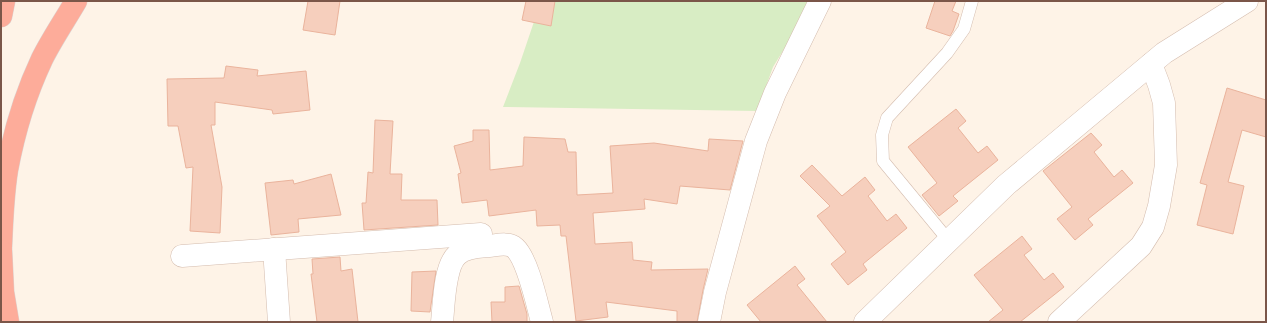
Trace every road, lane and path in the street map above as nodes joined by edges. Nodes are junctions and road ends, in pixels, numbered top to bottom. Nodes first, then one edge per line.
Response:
1 (4, 1) edge
2 (76, 1) edge
3 (820, 1) edge
4 (972, 1) edge
5 (1247, 1) edge
6 (1, 16) edge
7 (1151, 64) junction
8 (482, 234) dead end
9 (949, 241) junction
10 (1, 246) edge
11 (274, 249) junction
12 (1, 251) edge
13 (182, 256) dead end
14 (8, 322) edge
15 (279, 322) edge
16 (442, 322) edge
17 (542, 322) edge
18 (709, 322) edge
19 (866, 322) edge
20 (1059, 322) edge

1 - 6 highway
2 - 10 highway
3 - 18 street
4 - 9 lane
5 - 7 street
7 - 9 street
7 - 20 street
8 - 11 street
9 - 19 street
11 - 13 street
11 - 15 street
12 - 14 highway
16 - 17 street

